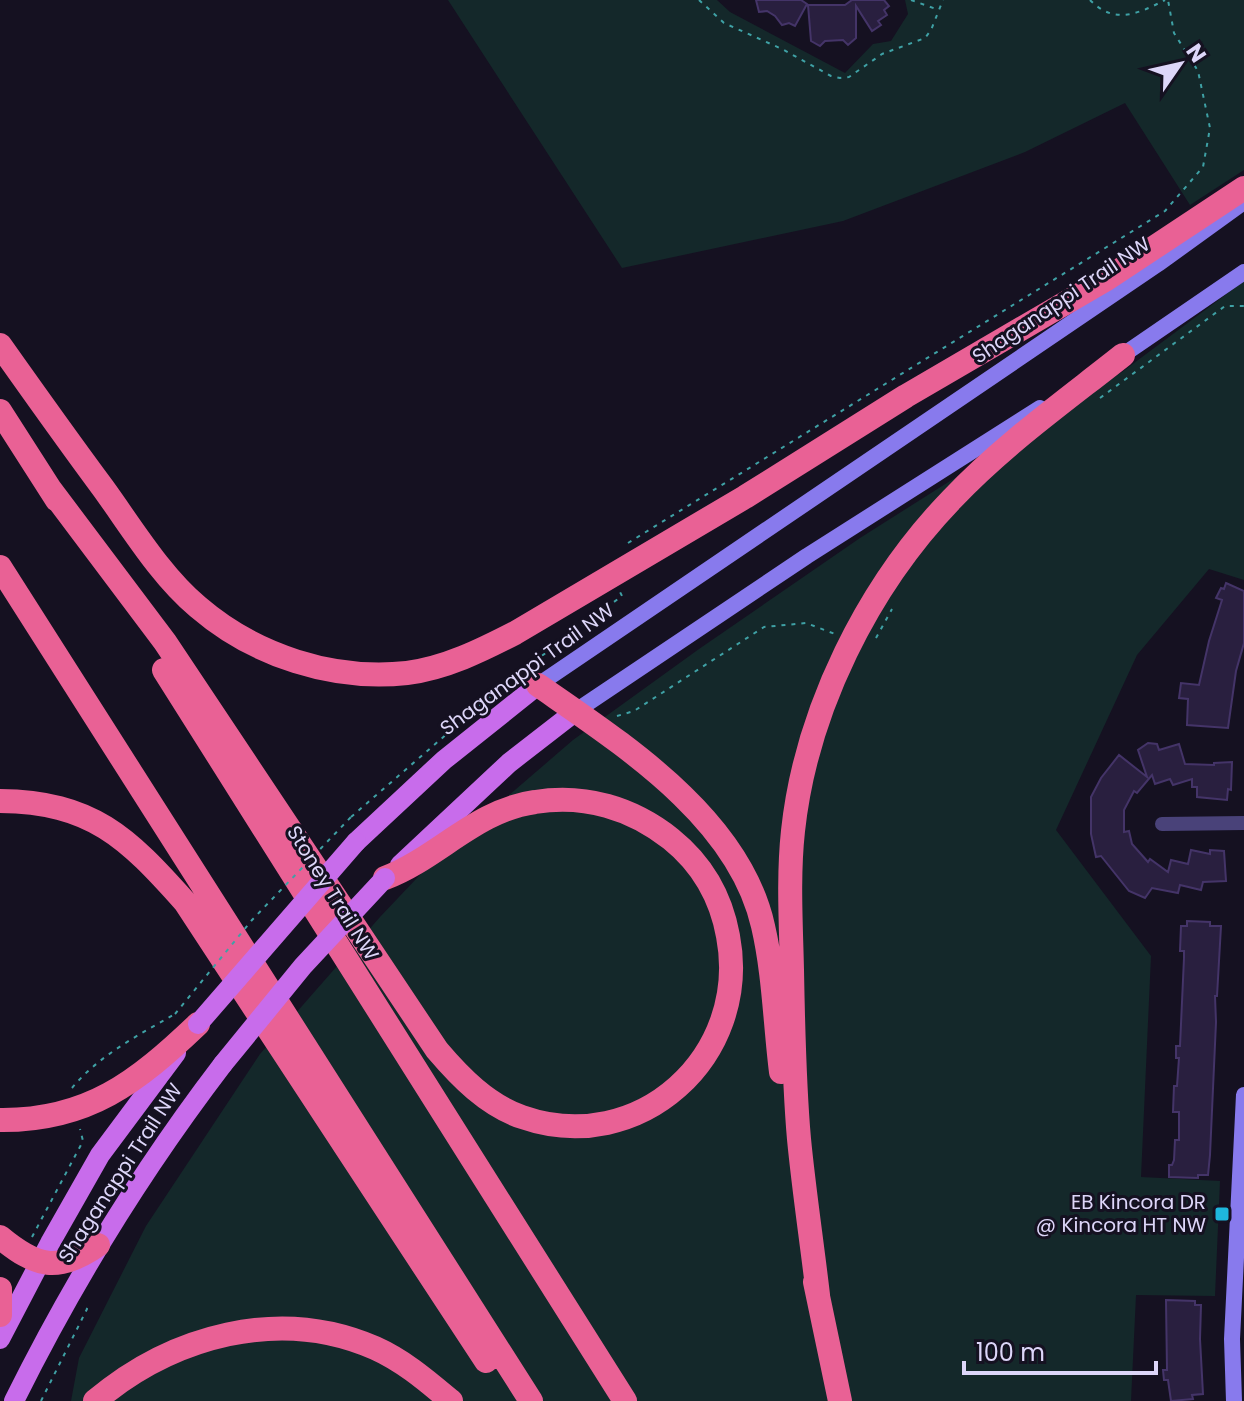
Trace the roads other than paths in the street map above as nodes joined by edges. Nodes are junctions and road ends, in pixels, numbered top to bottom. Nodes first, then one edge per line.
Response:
1 (1244, 188) edge
2 (1244, 202) edge
3 (1244, 272) edge
4 (0, 345) edge
5 (1123, 355) junction
6 (0, 411) edge
7 (50, 489) junction
8 (0, 567) edge
9 (538, 685) junction
10 (576, 711) junction
11 (0, 801) edge
12 (1244, 823) edge
13 (1162, 824) dead end
14 (385, 878) junction
15 (198, 1024) junction
16 (1244, 1095) edge
17 (0, 1120) edge
18 (0, 1237) edge
19 (98, 1245) junction
20 (40, 1261) junction
21 (0, 1289) edge
22 (818, 1295) junction
23 (0, 1315) edge
24 (0, 1339) edge
25 (14, 1401) edge
26 (95, 1401) edge
27 (451, 1401) edge
28 (512, 1401) edge
29 (531, 1401) edge
30 (625, 1401) edge
31 (840, 1401) edge
32 (1234, 1401) edge

1 - 4 highway
2 - 9 main road, Shaganappi Trail NW
3 - 5 main road, Shaganappi Trail NW
5 - 10 main road, Shaganappi Trail NW
5 - 22 highway
6 - 7 highway, Stoney Trail NW
7 - 14 highway
7 - 30 highway, Stoney Trail NW
8 - 29 highway
9 - 10 highway
9 - 15 main road, Shaganappi Trail NW, bridge
10 - 14 main road, Shaganappi Trail NW
10 - 22 highway
11 - 28 highway
12 - 13 street
14 - 19 main road, Shaganappi Trail NW, bridge
15 - 17 highway
15 - 20 main road, Shaganappi Trail NW
16 - 32 main road
18 - 20 highway
19 - 20 highway
19 - 25 main road, Shaganappi Trail NW
20 - 24 main road, Shaganappi Trail NW
21 - 23 highway
22 - 31 highway
26 - 27 highway

